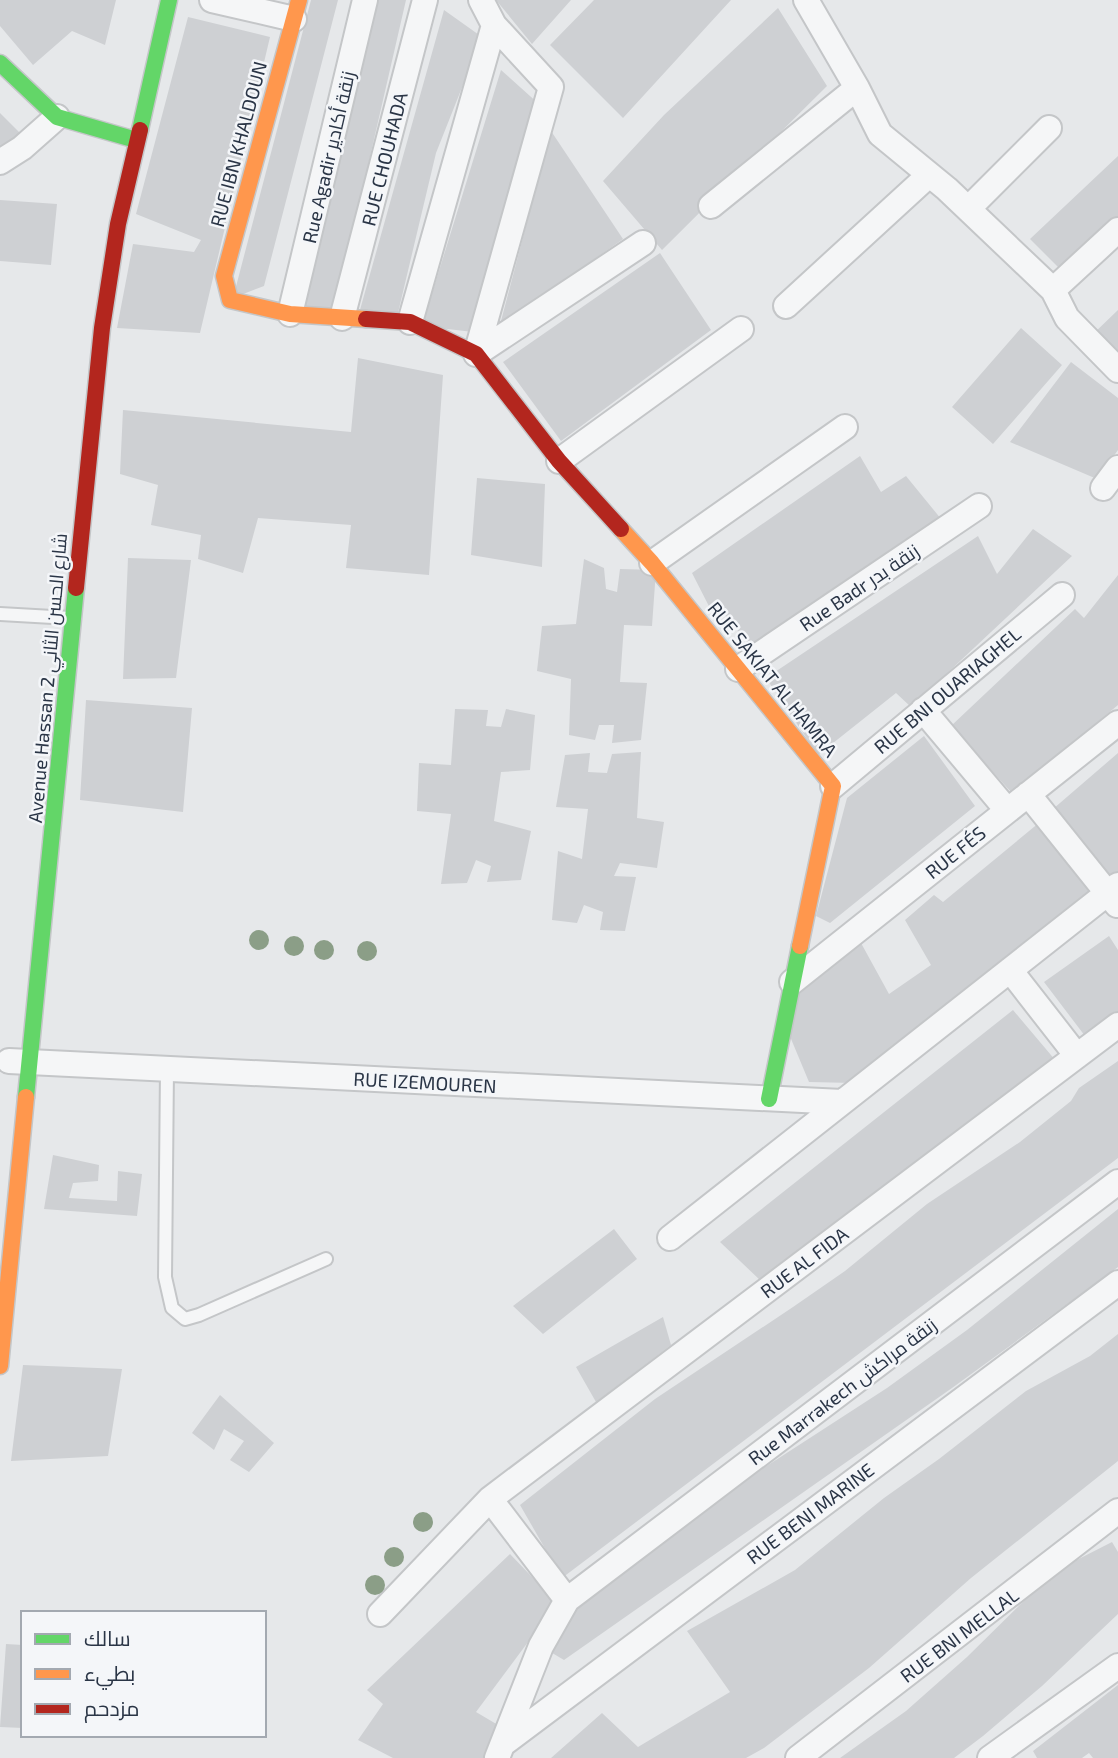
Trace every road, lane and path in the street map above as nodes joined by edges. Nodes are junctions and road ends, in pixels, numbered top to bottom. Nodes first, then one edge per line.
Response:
1 (169, 0) edge
2 (212, 0) edge
3 (365, 0) edge
4 (425, 0) edge
5 (481, 0) edge
6 (806, 0) edge
7 (297, 10) edge
8 (494, 25) junction
9 (0, 63) edge
10 (857, 88) junction
11 (57, 117) junction
12 (1049, 128) dead end
13 (136, 140) junction
14 (0, 162) edge
15 (929, 175) junction
16 (711, 206) dead end
17 (968, 209) junction
18 (1118, 230) edge
19 (643, 243) dead end
20 (1053, 290) junction
21 (786, 306) dead end
22 (290, 314) junction
23 (342, 318) junction
24 (410, 322) junction
25 (741, 329) dead end
26 (476, 354) junction
27 (1118, 370) edge
28 (845, 427) dead end
29 (559, 461) junction
30 (1118, 468) edge
31 (1103, 488) dead end
32 (979, 506) dead end
33 (652, 563) junction
34 (1062, 595) dead end
35 (0, 614) edge
36 (74, 618) junction
37 (738, 669) junction
38 (923, 710) junction
39 (1118, 723) edge
40 (832, 786) junction
41 (1028, 794) junction
42 (1007, 810) junction
43 (32, 815) dead end
44 (55, 817) junction
45 (1115, 895) edge
46 (1010, 970) junction
47 (792, 982) junction
48 (1118, 1025) edge
49 (1077, 1056) junction
50 (11, 1061) edge
51 (167, 1069) junction
52 (769, 1099) junction
53 (842, 1102) junction
54 (1118, 1182) edge
55 (670, 1238) dead end
56 (326, 1259) dead end
57 (1118, 1283) edge
58 (0, 1366) edge
59 (490, 1499) junction
60 (1115, 1519) edge
61 (566, 1600) junction
62 (380, 1614) dead end
63 (1118, 1666) edge
64 (500, 1751) edge
65 (798, 1758) edge
66 (990, 1758) edge

1 - 13 street, Avenue Hassan 2 شارع الحسن الثاني
2 - 7 street
3 - 22 street, Rue Agadir زنقة أكادير
4 - 23 street, RUE CHOUHADA
5 - 8 street
6 - 10 street
7 - 22 street, RUE IBN KHALDOUN
8 - 24 street
8 - 26 street
9 - 11 street
10 - 15 street
10 - 16 street
11 - 13 street
11 - 14 street
12 - 17 street
13 - 36 street, Avenue Hassan 2 شارع الحسن الثاني
15 - 17 street
15 - 21 street
17 - 20 street
18 - 20 street
19 - 26 street
20 - 27 street
22 - 23 street
23 - 24 street
24 - 26 street
25 - 29 street
26 - 29 street, RUE SAKIAT AL HAMRA
28 - 33 street
29 - 33 street, RUE SAKIAT AL HAMRA
30 - 31 street
32 - 37 street, Rue Badr زنقة بدر
33 - 37 street, RUE SAKIAT AL HAMRA
34 - 38 street, RUE BNI OUARIAGHEL
35 - 36 lane
36 - 44 street, Avenue Hassan 2 شارع الحسن الثاني
37 - 40 street, RUE SAKIAT AL HAMRA
38 - 40 street, RUE BNI OUARIAGHEL
38 - 42 street
39 - 41 street, RUE FÉS
40 - 47 street, RUE SAKIAT AL HAMRA
41 - 42 street, RUE FÉS
41 - 45 street
42 - 47 street, RUE FÉS
43 - 44 street
44 - 50 street, Avenue Hassan 2 شارع الحسن الثاني
45 - 46 street
46 - 49 street
46 - 53 street
47 - 52 street, RUE SAKIAT AL HAMRA
48 - 49 street, RUE AL FIDA
49 - 59 street, RUE AL FIDA
50 - 51 street, RUE IZEMOUREN
50 - 58 street, Avenue Hassan 2 شارع الحسن الثاني
51 - 52 street, RUE IZEMOUREN
51 - 56 lane
52 - 53 street, RUE IZEMOUREN
53 - 55 street
54 - 61 street, Rue Marrakech زنقة مراكش
57 - 64 street, RUE BENI MARINE
59 - 61 street
59 - 62 street, RUE AL FIDA
60 - 65 street, RUE BNI MELLAL
61 - 64 street
63 - 66 street

